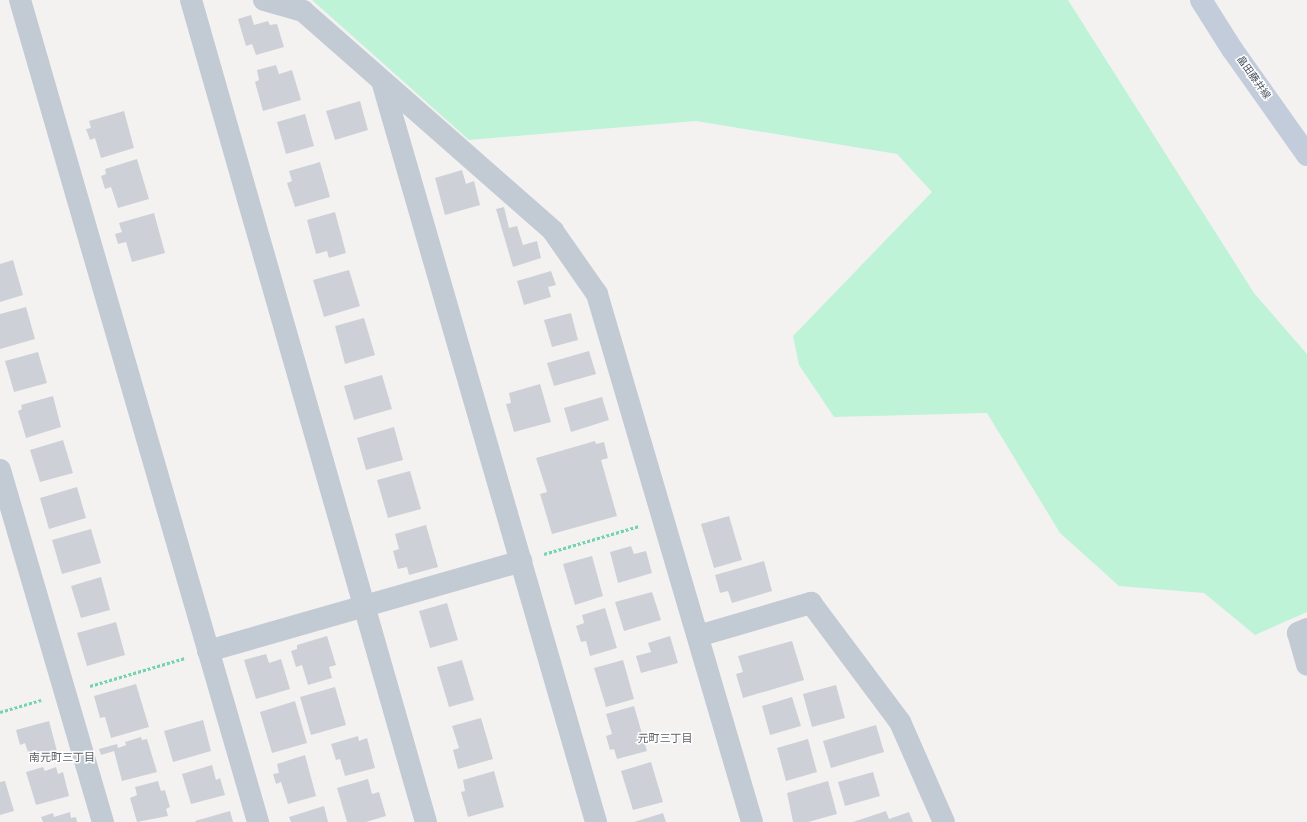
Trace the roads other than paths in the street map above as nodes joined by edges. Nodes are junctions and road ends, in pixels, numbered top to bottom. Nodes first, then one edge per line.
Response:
1 (20, 0) edge
2 (191, 0) edge
3 (264, 0) edge
4 (1201, 0) edge
5 (382, 81) junction
6 (1307, 155) edge
7 (0, 470) edge
8 (521, 561) junction
9 (364, 606) junction
10 (1307, 629) edge
11 (698, 636) junction
12 (208, 651) junction
13 (1307, 665) edge
14 (103, 822) edge
15 (258, 822) edge
16 (426, 822) edge
17 (596, 822) edge
18 (752, 822) edge
19 (944, 822) edge

1 - 12 street
2 - 9 street
3 - 5 street
4 - 6 main road, 畠田藤井線
5 - 8 street
5 - 11 street
7 - 14 street
8 - 9 street
8 - 17 street
9 - 12 street
9 - 16 street
10 - 13 street
11 - 18 street
11 - 19 street
12 - 15 street

